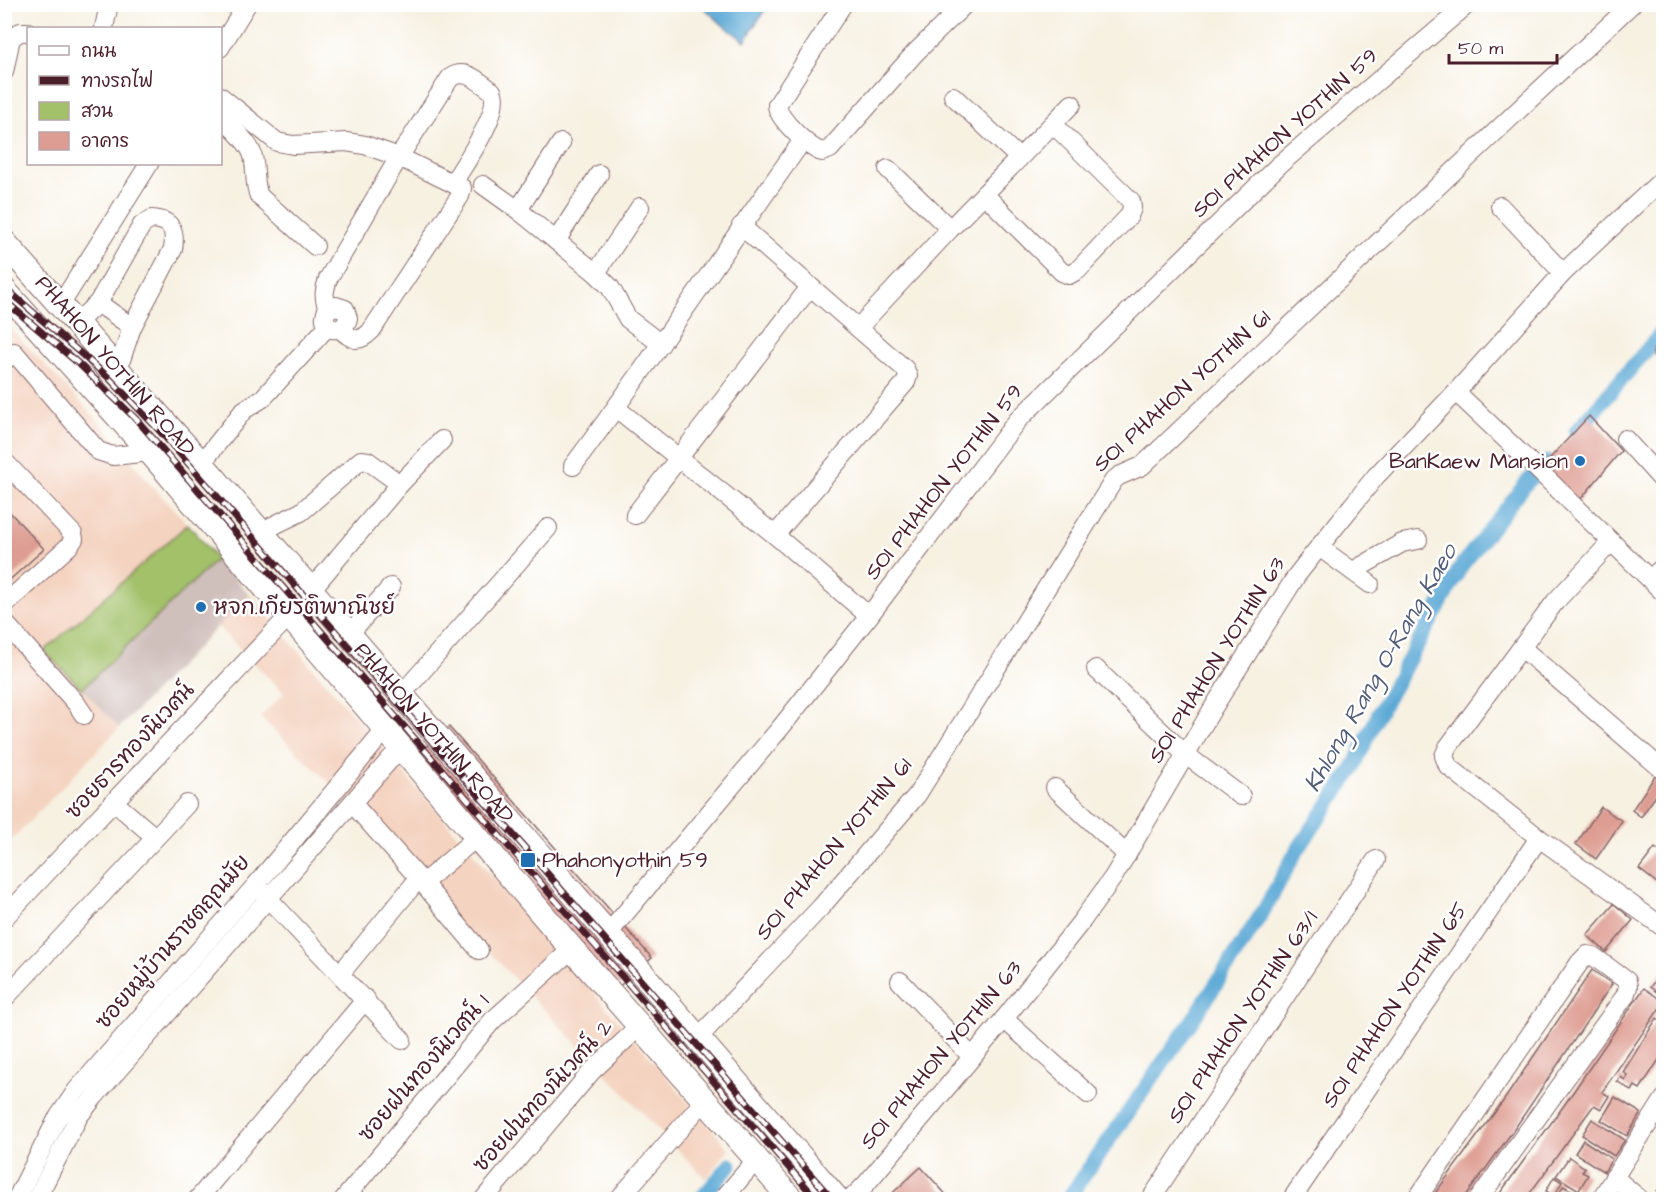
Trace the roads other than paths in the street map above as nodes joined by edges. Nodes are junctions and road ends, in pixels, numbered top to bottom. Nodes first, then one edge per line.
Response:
1 (109, 4) edge
2 (247, 4) edge
3 (843, 4) edge
4 (965, 4) edge
5 (1468, 4) edge
6 (1632, 4) edge
7 (104, 27) edge
8 (27, 32) edge
9 (222, 45) edge
10 (4, 72) edge
11 (952, 96) dead end
12 (222, 98) edge
13 (1072, 104) dead end
14 (222, 118) edge
15 (1053, 124) junction
16 (803, 140) junction
17 (561, 143) dead end
18 (399, 158) junction
19 (1019, 158) junction
20 (148, 165) edge
21 (888, 169) dead end
22 (599, 174) dead end
23 (1664, 178) edge
24 (453, 183) junction
25 (483, 185) dead end
26 (984, 194) junction
27 (1500, 206) dead end
28 (640, 207) dead end
29 (518, 210) junction
30 (741, 226) junction
31 (950, 229) junction
32 (556, 241) junction
33 (4, 242) edge
34 (315, 246) dead end
35 (596, 273) junction
36 (1563, 273) junction
37 (810, 287) junction
38 (4, 290) edge
39 (98, 303) junction
40 (61, 304) junction
41 (332, 321) junction
42 (77, 322) junction
43 (132, 327) junction
44 (858, 328) junction
45 (661, 344) junction
46 (8, 351) edge
47 (118, 369) junction
48 (1456, 392) junction
49 (616, 408) junction
50 (1625, 439) dead end
51 (442, 440) dead end
52 (150, 452) junction
53 (678, 459) junction
54 (4, 461) edge
55 (573, 466) dead end
56 (204, 467) junction
57 (1664, 482) edge
58 (400, 484) junction
59 (635, 515) dead end
60 (548, 528) dead end
61 (260, 532) junction
62 (775, 536) junction
63 (1418, 540) dead end
64 (1611, 542) junction
65 (1319, 547) junction
66 (1664, 566) edge
67 (1353, 571) junction
68 (1650, 579) junction
69 (1370, 584) dead end
70 (391, 586) dead end
71 (311, 590) junction
72 (1664, 593) edge
73 (4, 605) edge
74 (289, 616) junction
75 (869, 616) junction
76 (4, 622) edge
77 (349, 634) junction
78 (1522, 648) junction
79 (1096, 669) dead end
80 (401, 695) junction
81 (84, 715) dead end
82 (386, 729) junction
83 (401, 747) junction
84 (1186, 755) junction
85 (1664, 771) edge
86 (1055, 788) dead end
87 (1241, 796) dead end
88 (115, 803) junction
89 (352, 803) junction
90 (188, 804) dead end
91 (154, 837) junction
92 (477, 837) junction
93 (1539, 838) junction
94 (1127, 855) junction
95 (1376, 860) dead end
96 (421, 881) junction
97 (256, 885) junction
98 (269, 899) junction
99 (4, 918) edge
100 (1664, 928) edge
101 (607, 935) junction
102 (572, 949) junction
103 (478, 950) dead end
104 (341, 973) junction
105 (900, 981) dead end
106 (4, 999) edge
107 (366, 999) junction
108 (1004, 1019) junction
109 (640, 1026) junction
110 (697, 1039) junction
111 (402, 1040) dead end
112 (972, 1057) junction
113 (1088, 1094) dead end
114 (1664, 1099) edge
115 (705, 1100) junction
116 (773, 1126) junction
117 (750, 1151) junction
118 (1614, 1177) junction
119 (16, 1200) edge
120 (36, 1200) edge
121 (197, 1200) edge
122 (343, 1200) edge
123 (483, 1200) edge
124 (618, 1200) edge
125 (722, 1200) edge
126 (792, 1200) edge
127 (838, 1200) edge
128 (850, 1200) edge
129 (1150, 1200) edge
130 (1291, 1200) edge
131 (1416, 1200) edge
132 (1478, 1200) edge
133 (1600, 1200) edge
134 (1641, 1200) edge

1 - 7 street
2 - 9 street
3 - 16 street
4 - 16 street
5 - 75 street, SOI PHAHON YOTHIN 59
6 - 110 street, SOI PHAHON YOTHIN 61
8 - 10 street
11 - 19 street
12 - 18 street
13 - 15 street
14 - 34 street
15 - 19 street
15 - 26 street
16 - 30 street
17 - 29 street
18 - 24 street
18 - 24 street
18 - 41 street
19 - 26 street
20 - 40 street
21 - 31 street
22 - 32 street
23 - 36 street, SOI PHAHON YOTHIN 63
24 - 41 street
25 - 29 street
26 - 31 street
27 - 36 street
28 - 35 street
29 - 32 street
30 - 37 street
30 - 45 street
31 - 44 street
32 - 35 street
33 - 40 main road, PHAHON YOTHIN ROAD
35 - 45 street
36 - 48 street, SOI PHAHON YOTHIN 63
37 - 44 street
37 - 53 street
38 - 52 main road, PHAHON YOTHIN ROAD
39 - 42 street
39 - 43 street
39 - 43 street
40 - 42 main road, PHAHON YOTHIN ROAD
41 - 56 street
42 - 47 main road, PHAHON YOTHIN ROAD
43 - 47 street
44 - 62 street
45 - 49 street
46 - 52 street
47 - 56 main road, PHAHON YOTHIN ROAD
48 - 64 street
48 - 65 street, SOI PHAHON YOTHIN 63
49 - 53 street
49 - 55 street
50 - 57 street
51 - 58 street
52 - 74 main road, PHAHON YOTHIN ROAD
53 - 59 street
53 - 62 street
54 - 73 street
56 - 61 main road, PHAHON YOTHIN ROAD
58 - 61 street
58 - 71 street
60 - 80 street
61 - 71 main road, PHAHON YOTHIN ROAD
62 - 75 street
63 - 67 street
64 - 68 street
64 - 78 street
65 - 67 street
65 - 84 street, SOI PHAHON YOTHIN 63
66 - 68 street
67 - 69 street
68 - 72 street
70 - 77 street
71 - 77 main road, PHAHON YOTHIN ROAD
74 - 82 main road, PHAHON YOTHIN ROAD
74 - 88 street, ซอยธารทองนิเวศน์
75 - 101 street, SOI PHAHON YOTHIN 59
76 - 81 street
77 - 80 main road, PHAHON YOTHIN ROAD
78 - 85 street
78 - 93 street
79 - 84 street
80 - 101 main road, PHAHON YOTHIN ROAD
82 - 83 main road, PHAHON YOTHIN ROAD
82 - 97 street, ซอยหมู่บ้านราชตฤณมัย
83 - 89 street, ซอยหมู่บ้านราชตฤณมัย
83 - 92 main road, PHAHON YOTHIN ROAD
84 - 87 street
84 - 94 street, SOI PHAHON YOTHIN 63
86 - 94 street
88 - 91 street
88 - 99 street, ซอยธารทองนิเวศน์
89 - 96 street
89 - 98 street, ซอยหมู่บ้านราชตฤณมัย
90 - 91 street
91 - 106 street
92 - 96 street
92 - 102 main road, PHAHON YOTHIN ROAD
93 - 100 street
93 - 130 street, SOI PHAHON YOTHIN 65
94 - 108 street, SOI PHAHON YOTHIN 63
95 - 129 street, SOI PHAHON YOTHIN 63/1
96 - 103 street
96 - 104 street
97 - 98 street
97 - 119 street, ซอยหมู่บ้านราชตฤณมัย
98 - 104 street
98 - 120 street, ซอยหมู่บ้านราชตฤณมัย
101 - 110 main road, PHAHON YOTHIN ROAD
102 - 109 main road, PHAHON YOTHIN ROAD
102 - 122 street, ซอยฝนทองนิเวศน์ 1
104 - 107 street
105 - 112 street
107 - 111 street
107 - 121 street
108 - 112 street, SOI PHAHON YOTHIN 63
108 - 113 street
109 - 115 main road, PHAHON YOTHIN ROAD
109 - 123 street, ซอยฝนทองนิเวศน์ 2
110 - 116 main road, PHAHON YOTHIN ROAD
112 - 128 street, SOI PHAHON YOTHIN 63
114 - 118 street
115 - 117 main road, PHAHON YOTHIN ROAD
115 - 124 street
116 - 117 main road
116 - 127 main road, PHAHON YOTHIN ROAD
117 - 125 street
117 - 126 main road, PHAHON YOTHIN ROAD
118 - 133 street
118 - 134 street
131 - 132 street

